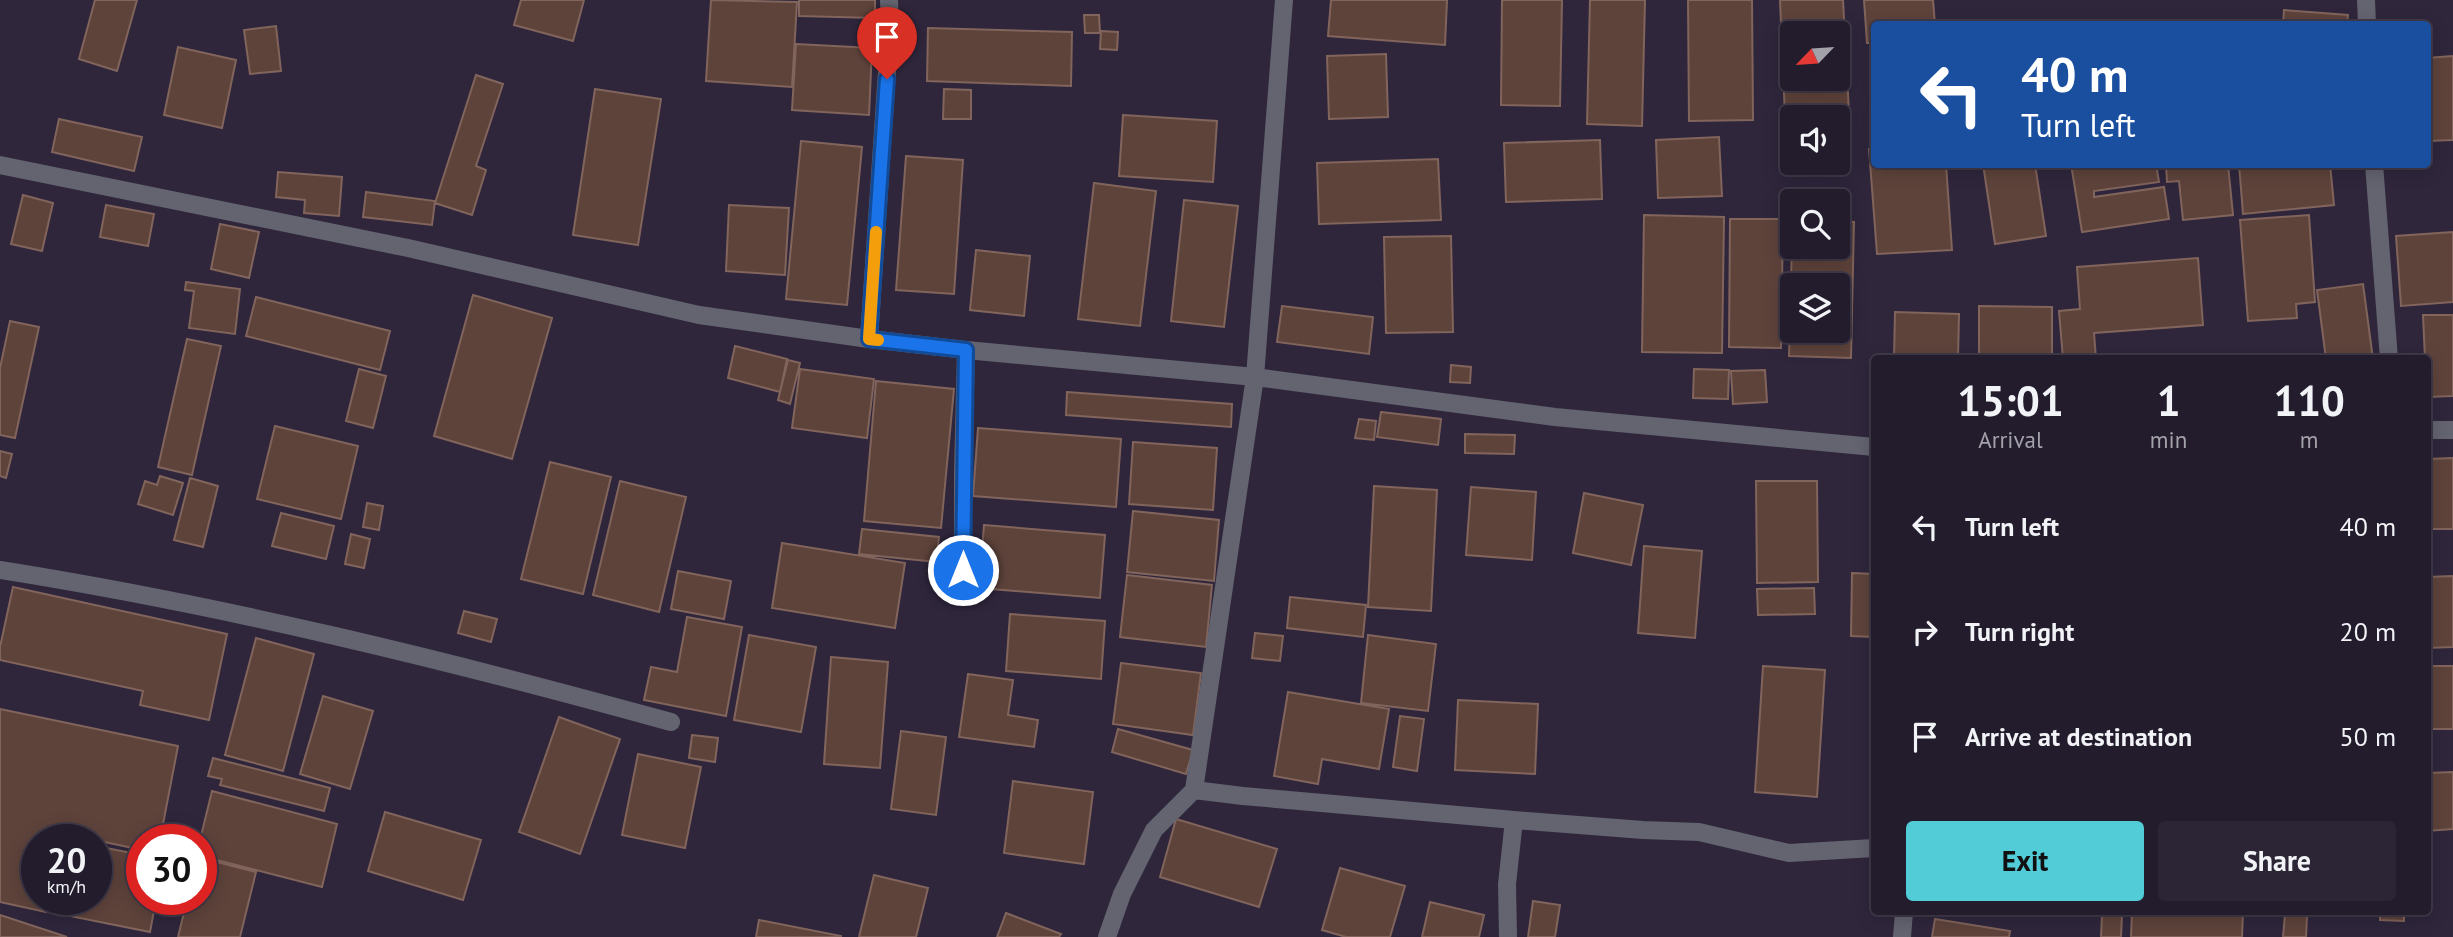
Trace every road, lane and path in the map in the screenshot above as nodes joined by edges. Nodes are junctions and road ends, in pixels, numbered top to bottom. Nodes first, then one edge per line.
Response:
1 (890, 0) edge
2 (1284, 0) edge
3 (2366, 0) edge
4 (2367, 21) edge
5 (0, 165) edge
6 (2374, 168) edge
7 (869, 339) junction
8 (966, 350) junction
9 (2389, 355) edge
10 (1255, 377) junction
11 (2431, 430) edge
12 (2453, 430) edge
13 (1871, 447) edge
14 (0, 570) edge
15 (963, 570) dead end
16 (671, 722) dead end
17 (1194, 790) junction
18 (1514, 820) junction
19 (1871, 848) edge
20 (1904, 915) edge
21 (1107, 937) edge
22 (1508, 937) edge
23 (1902, 937) edge

1 - 7 street
2 - 10 street
3 - 4 street
5 - 7 street
6 - 9 street
7 - 8 street
8 - 10 street
8 - 15 street
10 - 13 street
10 - 17 street
11 - 12 street
14 - 16 street
17 - 18 street
17 - 21 street
18 - 19 street
18 - 22 street
20 - 23 street

